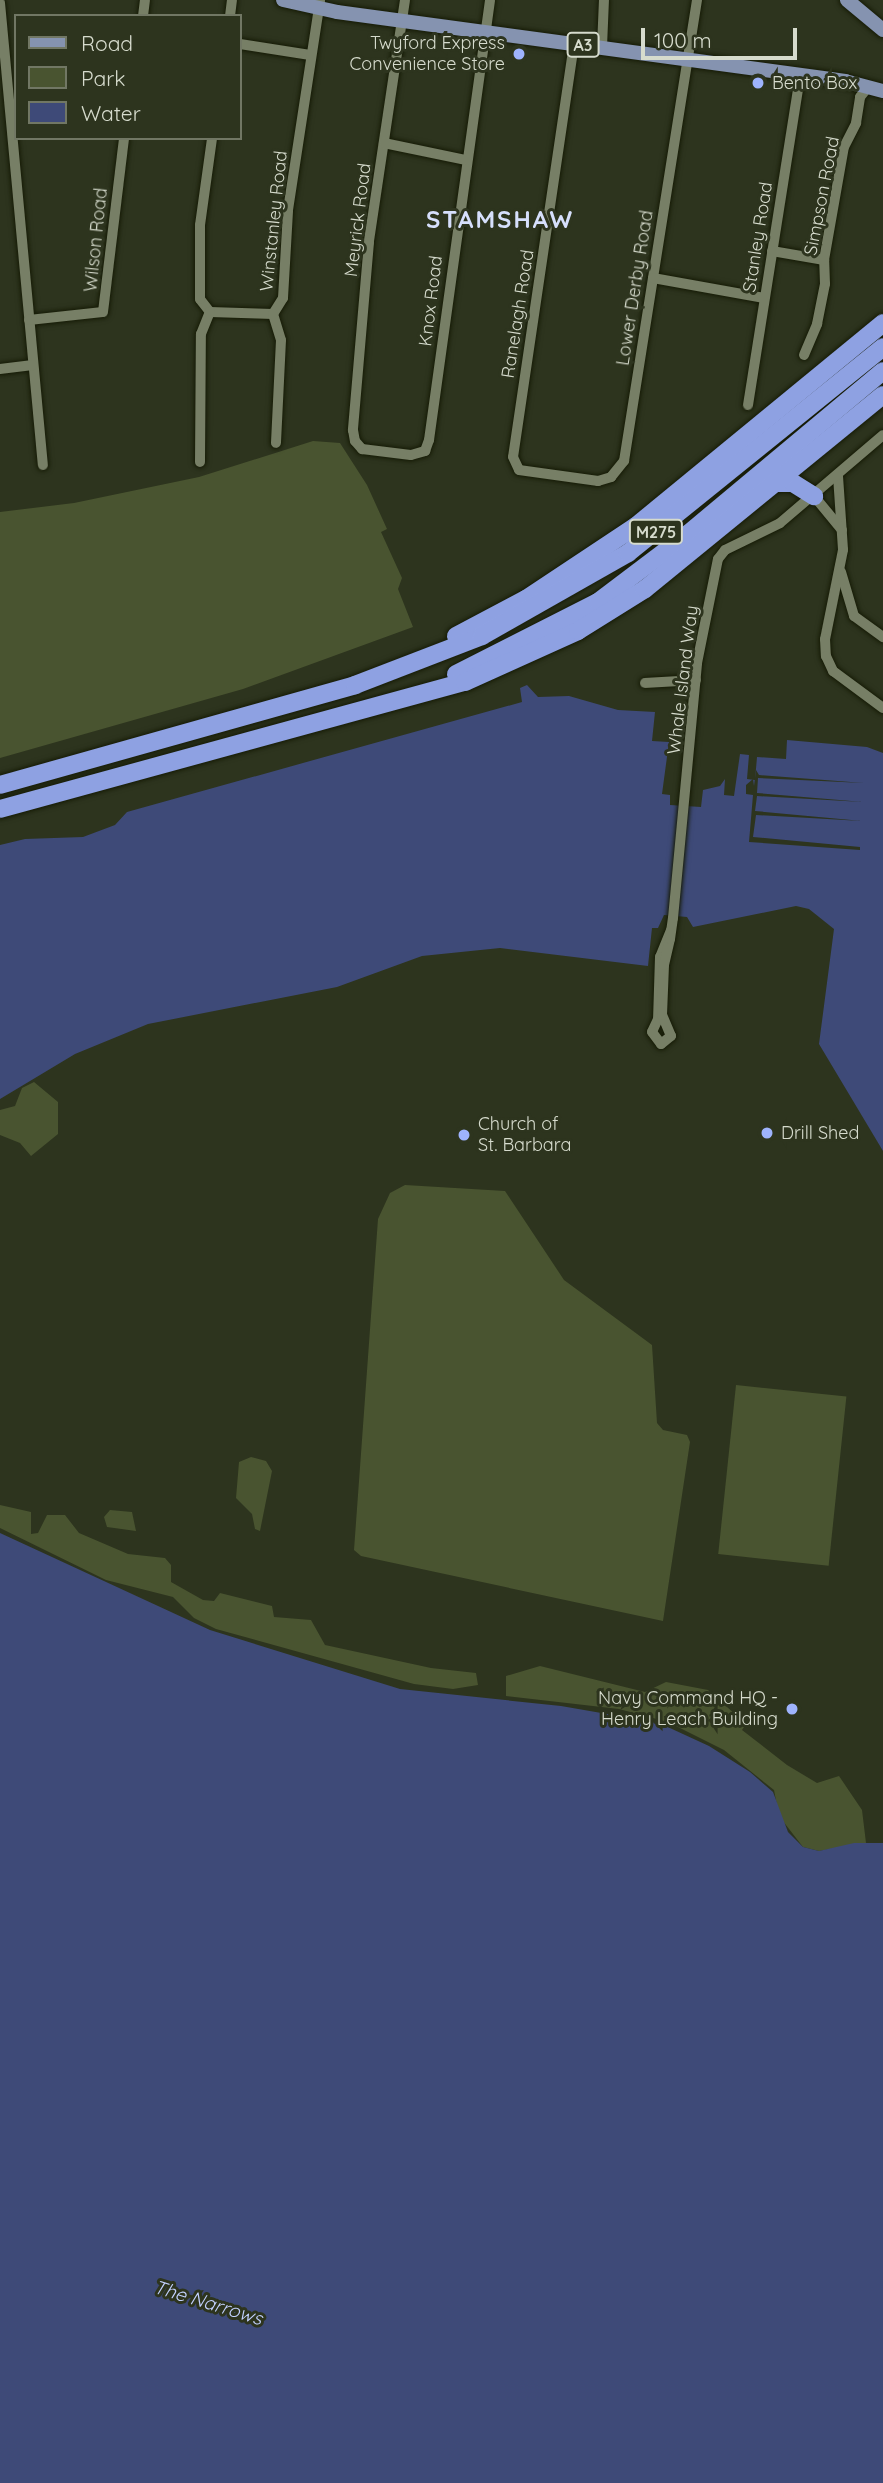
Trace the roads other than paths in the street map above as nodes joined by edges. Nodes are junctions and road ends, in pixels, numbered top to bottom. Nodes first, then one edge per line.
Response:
1 (283, 0) edge
2 (405, 0) edge
3 (490, 0) edge
4 (604, 0) edge
5 (697, 0) edge
6 (847, 0) edge
7 (0, 3) edge
8 (320, 4) edge
9 (402, 19) junction
10 (883, 30) edge
11 (486, 32) junction
12 (242, 44) edge
13 (574, 44) junction
14 (603, 47) junction
15 (310, 55) junction
16 (688, 57) junction
17 (800, 75) junction
18 (868, 87) junction
19 (883, 91) edge
20 (124, 140) edge
21 (212, 140) edge
22 (384, 143) junction
23 (466, 160) junction
24 (772, 251) junction
25 (824, 260) junction
26 (653, 278) junction
27 (764, 298) junction
28 (210, 312) junction
29 (273, 314) junction
30 (29, 320) junction
31 (883, 323) edge
32 (883, 347) edge
33 (804, 355) dead end
34 (33, 365) junction
35 (0, 369) edge
36 (883, 371) edge
37 (883, 395) edge
38 (748, 405) dead end
39 (883, 435) edge
40 (276, 443) dead end
41 (356, 444) joint
42 (200, 462) dead end
43 (514, 464) joint
44 (43, 465) dead end
45 (838, 476) junction
46 (776, 483) junction
47 (814, 496) junction
48 (842, 530) junction
49 (840, 568) junction
50 (883, 637) edge
51 (399, 669) junction
52 (696, 680) junction
53 (645, 683) dead end
54 (412, 695) junction
55 (883, 708) edge
56 (0, 785) edge
57 (0, 809) edge
58 (671, 930) junction
59 (655, 1026) junction
60 (668, 1026) junction

1 - 8 main road, A3
2 - 9 street, Meyrick Road
3 - 11 street, Knox Road
4 - 14 street
5 - 16 street, Lower Derby Road
6 - 10 main road
7 - 30 street
8 - 9 main road, A3
8 - 15 street, Winstanley Road
9 - 11 main road, A3
9 - 22 street, Meyrick Road
11 - 13 main road, A3
11 - 23 street, Knox Road
12 - 15 street
13 - 14 main road, A3
13 - 43 street, Ranelagh Road
14 - 16 main road, A3
15 - 29 street, Winstanley Road
16 - 17 main road, A3
16 - 26 street, Lower Derby Road
17 - 18 main road, A3
17 - 24 street, Stanley Road
18 - 19 main road, A3
18 - 25 street, Simpson Road
20 - 30 street, Wilson Road
21 - 28 street
22 - 23 street
22 - 41 street, Meyrick Road
23 - 41 street, Knox Road
24 - 25 street
24 - 27 street, Stanley Road
25 - 33 street, Simpson Road
26 - 27 street
26 - 43 street, Lower Derby Road
27 - 38 street, Stanley Road
28 - 29 street
28 - 42 street
29 - 40 street, Winstanley Road
30 - 34 street
31 - 51 highway, M275
32 - 51 highway, M275
34 - 35 street
34 - 44 street
36 - 54 highway, M275
37 - 46 highway, M275
39 - 45 street, Whale Island Way
45 - 47 street, Whale Island Way
45 - 48 street
46 - 47 highway
46 - 54 highway, M275
47 - 48 street
47 - 52 street, Whale Island Way
48 - 49 street
49 - 50 street
49 - 55 street
51 - 56 highway, M275
52 - 53 street
52 - 58 street, Whale Island Way
54 - 57 highway, M275
58 - 59 street
58 - 60 street
59 - 60 street
59 - 60 street

